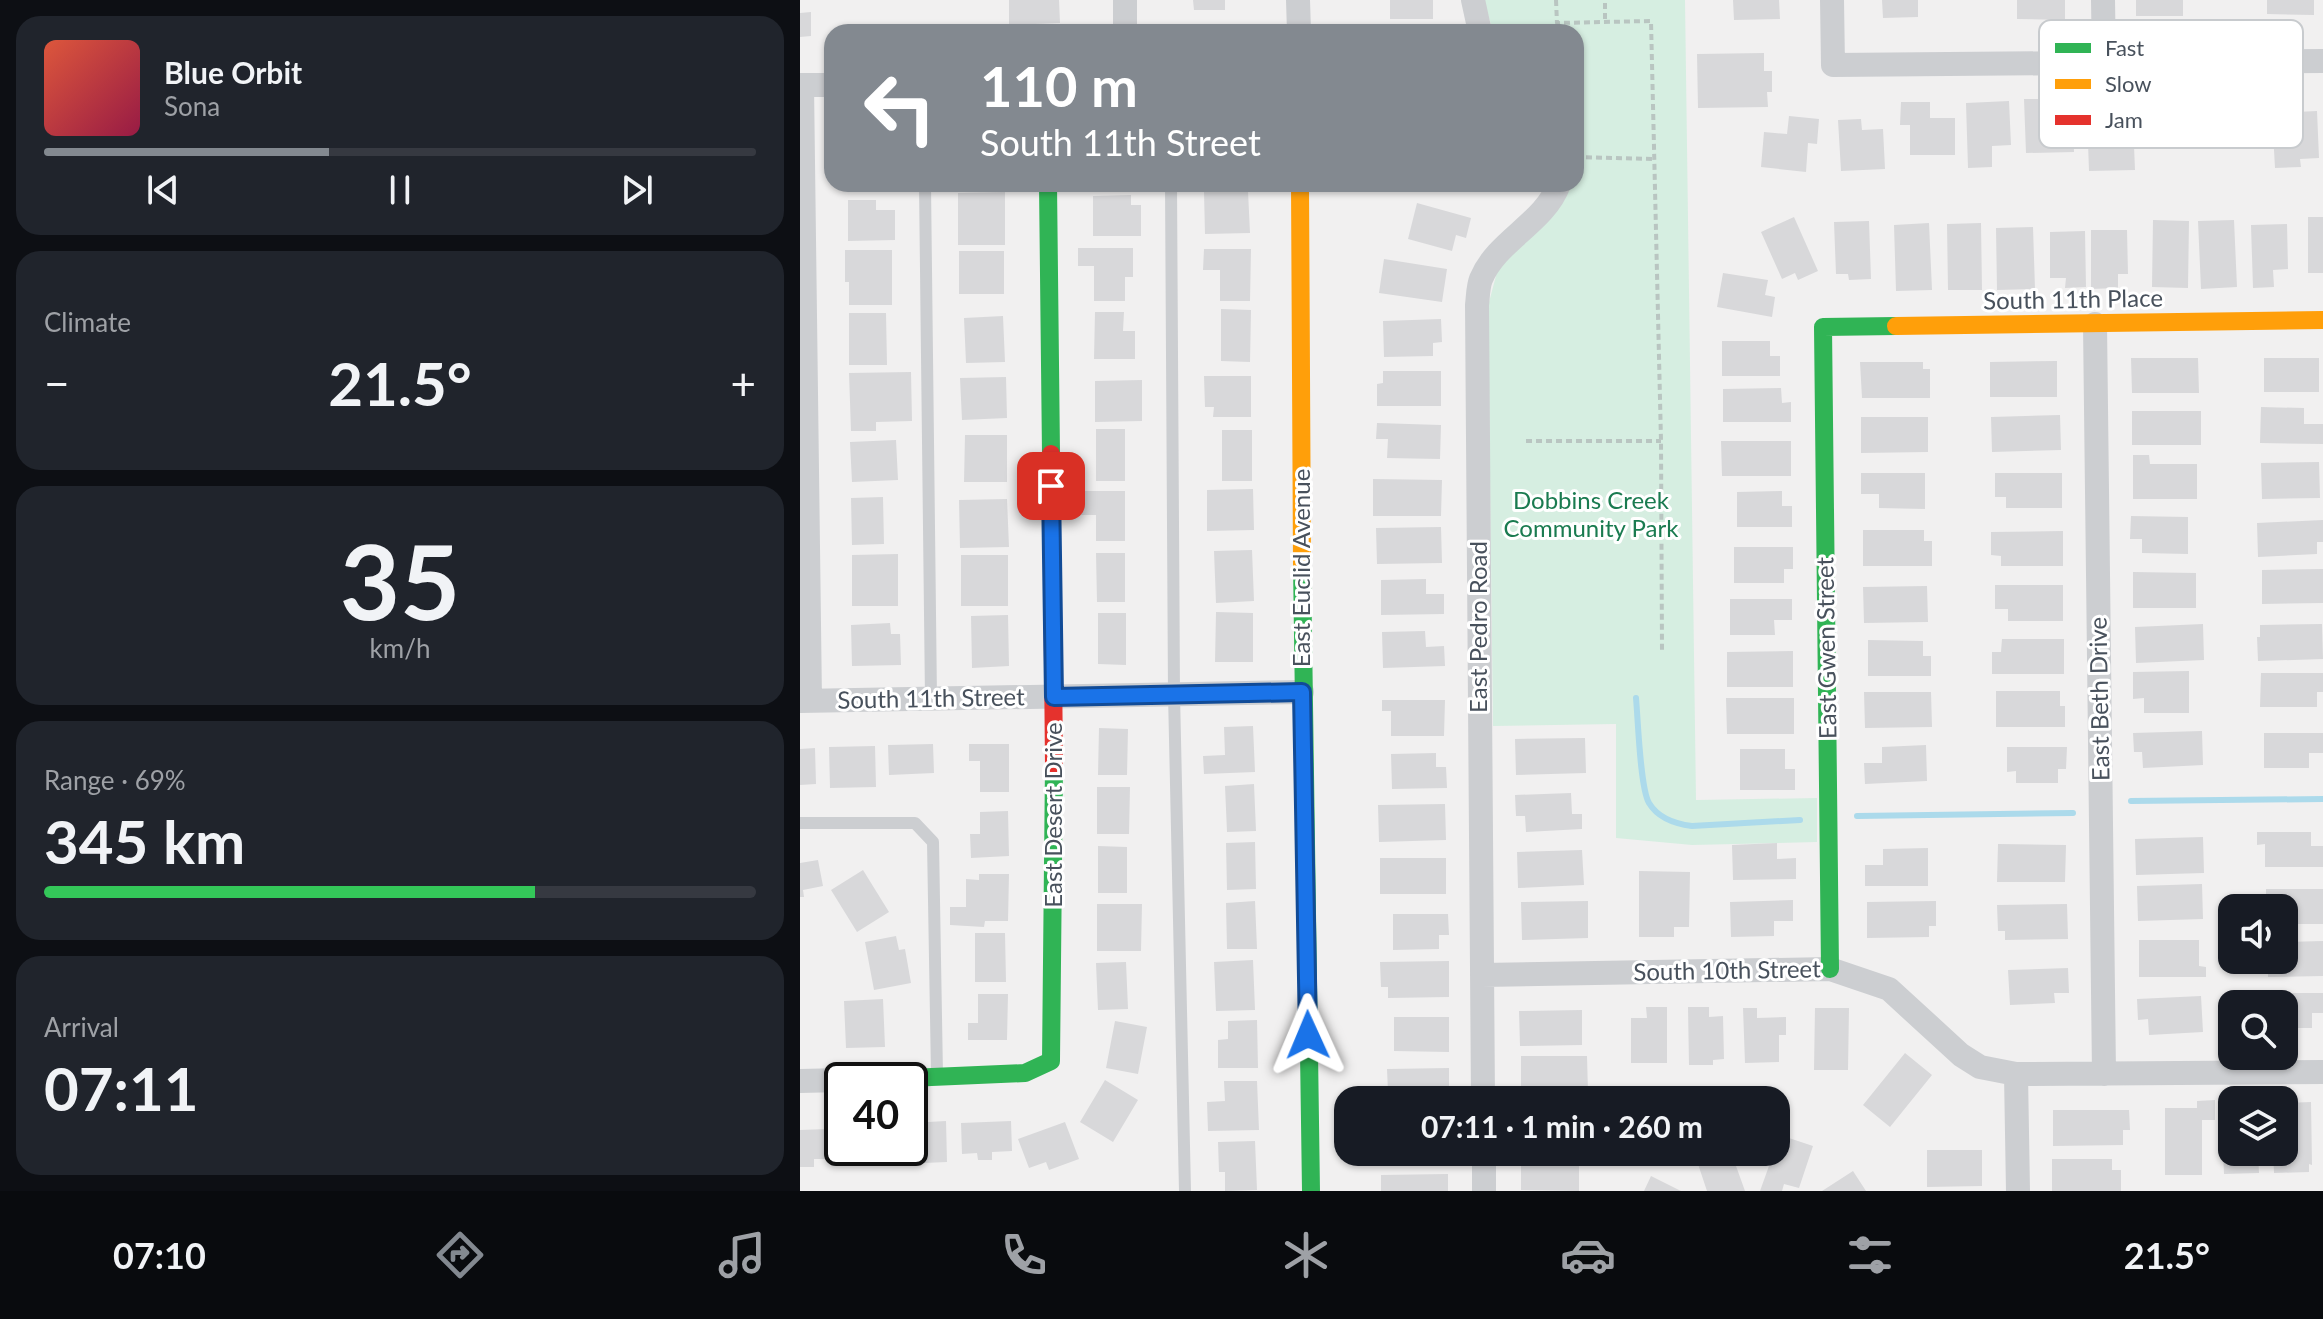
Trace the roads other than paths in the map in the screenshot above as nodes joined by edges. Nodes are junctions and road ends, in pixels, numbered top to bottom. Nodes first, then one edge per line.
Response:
1 (1125, 0) edge
2 (1298, 0) edge
3 (1473, 0) edge
4 (1832, 0) edge
5 (2103, 0) edge
6 (2103, 20) edge
7 (1125, 24) edge
8 (1299, 24) edge
9 (1478, 24) edge
10 (2303, 61) edge
11 (2323, 61) edge
12 (2039, 63) edge
13 (801, 85) edge
14 (824, 85) edge
15 (925, 192) edge
16 (1048, 192) edge
17 (1171, 192) edge
18 (1300, 192) edge
19 (1554, 192) edge
20 (2323, 320) edge
21 (2095, 324) junction
22 (1823, 327) joint
23 (1302, 692) junction
24 (1174, 694) junction
25 (1054, 697) junction
26 (931, 699) junction
27 (805, 701) edge
28 (800, 823) edge
29 (1830, 969) junction
30 (1482, 975) junction
31 (2323, 1072) edge
32 (2016, 1074) junction
33 (2104, 1074) junction
34 (928, 1078) edge
35 (937, 1078) junction
36 (824, 1080) edge
37 (800, 1081) edge
38 (1483, 1086) edge
39 (1484, 1166) edge
40 (1185, 1191) edge
41 (1311, 1191) edge
42 (1484, 1191) edge
43 (2018, 1191) edge

1 - 7 street
2 - 8 street
3 - 9 street
4 - 12 street
5 - 6 street
10 - 11 street
13 - 14 street
13 - 27 street
15 - 26 lane
16 - 25 street, East Desert Drive
17 - 24 lane
18 - 23 street, East Euclid Avenue
19 - 30 street, East Pedro Road
20 - 21 street, South 11th Place
21 - 22 street, South 11th Place
21 - 33 street, East Beth Drive
22 - 29 street, East Gwen Street
23 - 24 street, South 11th Street
23 - 41 street, East Euclid Avenue
24 - 25 street, South 11th Street
24 - 40 lane
25 - 26 street, South 11th Street
25 - 35 street, East Desert Drive
26 - 27 street, South 11th Street
28 - 35 lane
29 - 30 street, South 10th Street
29 - 32 street, South 10th Street
30 - 38 street, East Pedro Road
31 - 33 street, South 10th Street
32 - 33 street, South 10th Street
32 - 43 street
34 - 35 street
36 - 37 street
39 - 42 street

